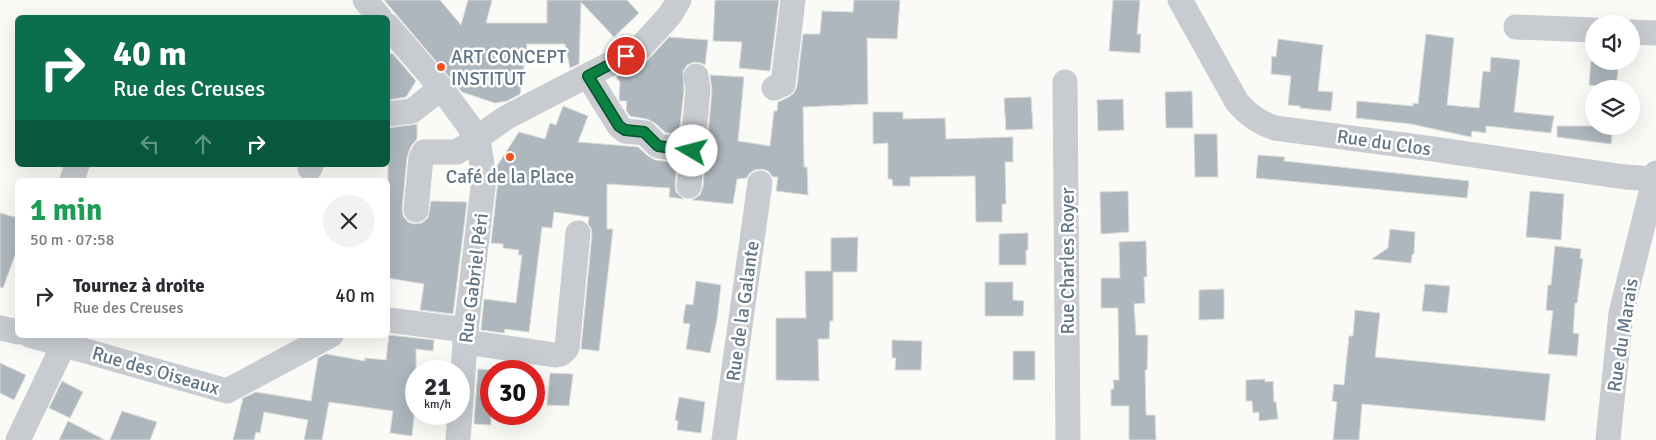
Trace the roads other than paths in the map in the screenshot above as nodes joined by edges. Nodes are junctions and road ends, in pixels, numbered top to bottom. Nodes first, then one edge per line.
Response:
1 (365, 0) edge
2 (679, 0) edge
3 (793, 0) edge
4 (1180, 0) edge
5 (378, 15) edge
6 (1516, 27) dead end
7 (390, 28) edge
8 (1585, 30) edge
9 (1640, 32) edge
10 (1656, 33) edge
11 (588, 76) junction
12 (696, 76) dead end
13 (1065, 82) dead end
14 (774, 88) dead end
15 (444, 92) junction
16 (390, 114) edge
17 (478, 138) junction
18 (692, 151) junction
19 (760, 183) dead end
20 (1654, 183) edge
21 (689, 186) dead end
22 (416, 210) dead end
23 (578, 233) dead end
24 (390, 320) edge
25 (0, 328) edge
26 (15, 331) edge
27 (465, 336) junction
28 (40, 338) edge
29 (326, 338) edge
30 (64, 344) junction
31 (18, 440) edge
32 (458, 440) edge
33 (724, 440) edge
34 (1068, 440) edge
35 (1608, 440) edge

1 - 5 street
2 - 11 street
3 - 14 street
4 - 20 street, Rue du Clos
6 - 8 street
7 - 15 street, Rue Gabriel Péri
9 - 10 street
11 - 17 street
11 - 18 street
12 - 18 street
13 - 34 street, Rue Charles Royer
15 - 16 street
15 - 17 street, Rue Gabriel Péri
17 - 22 street
17 - 27 street, Rue Gabriel Péri
18 - 21 street
19 - 33 street, Rue de la Galante
20 - 35 street, Rue du Marais
23 - 27 street
24 - 27 street
25 - 26 street
27 - 32 street, Rue Gabriel Péri
28 - 30 street, Rue des Oiseaux
29 - 30 street, Rue des Oiseaux
30 - 31 street

